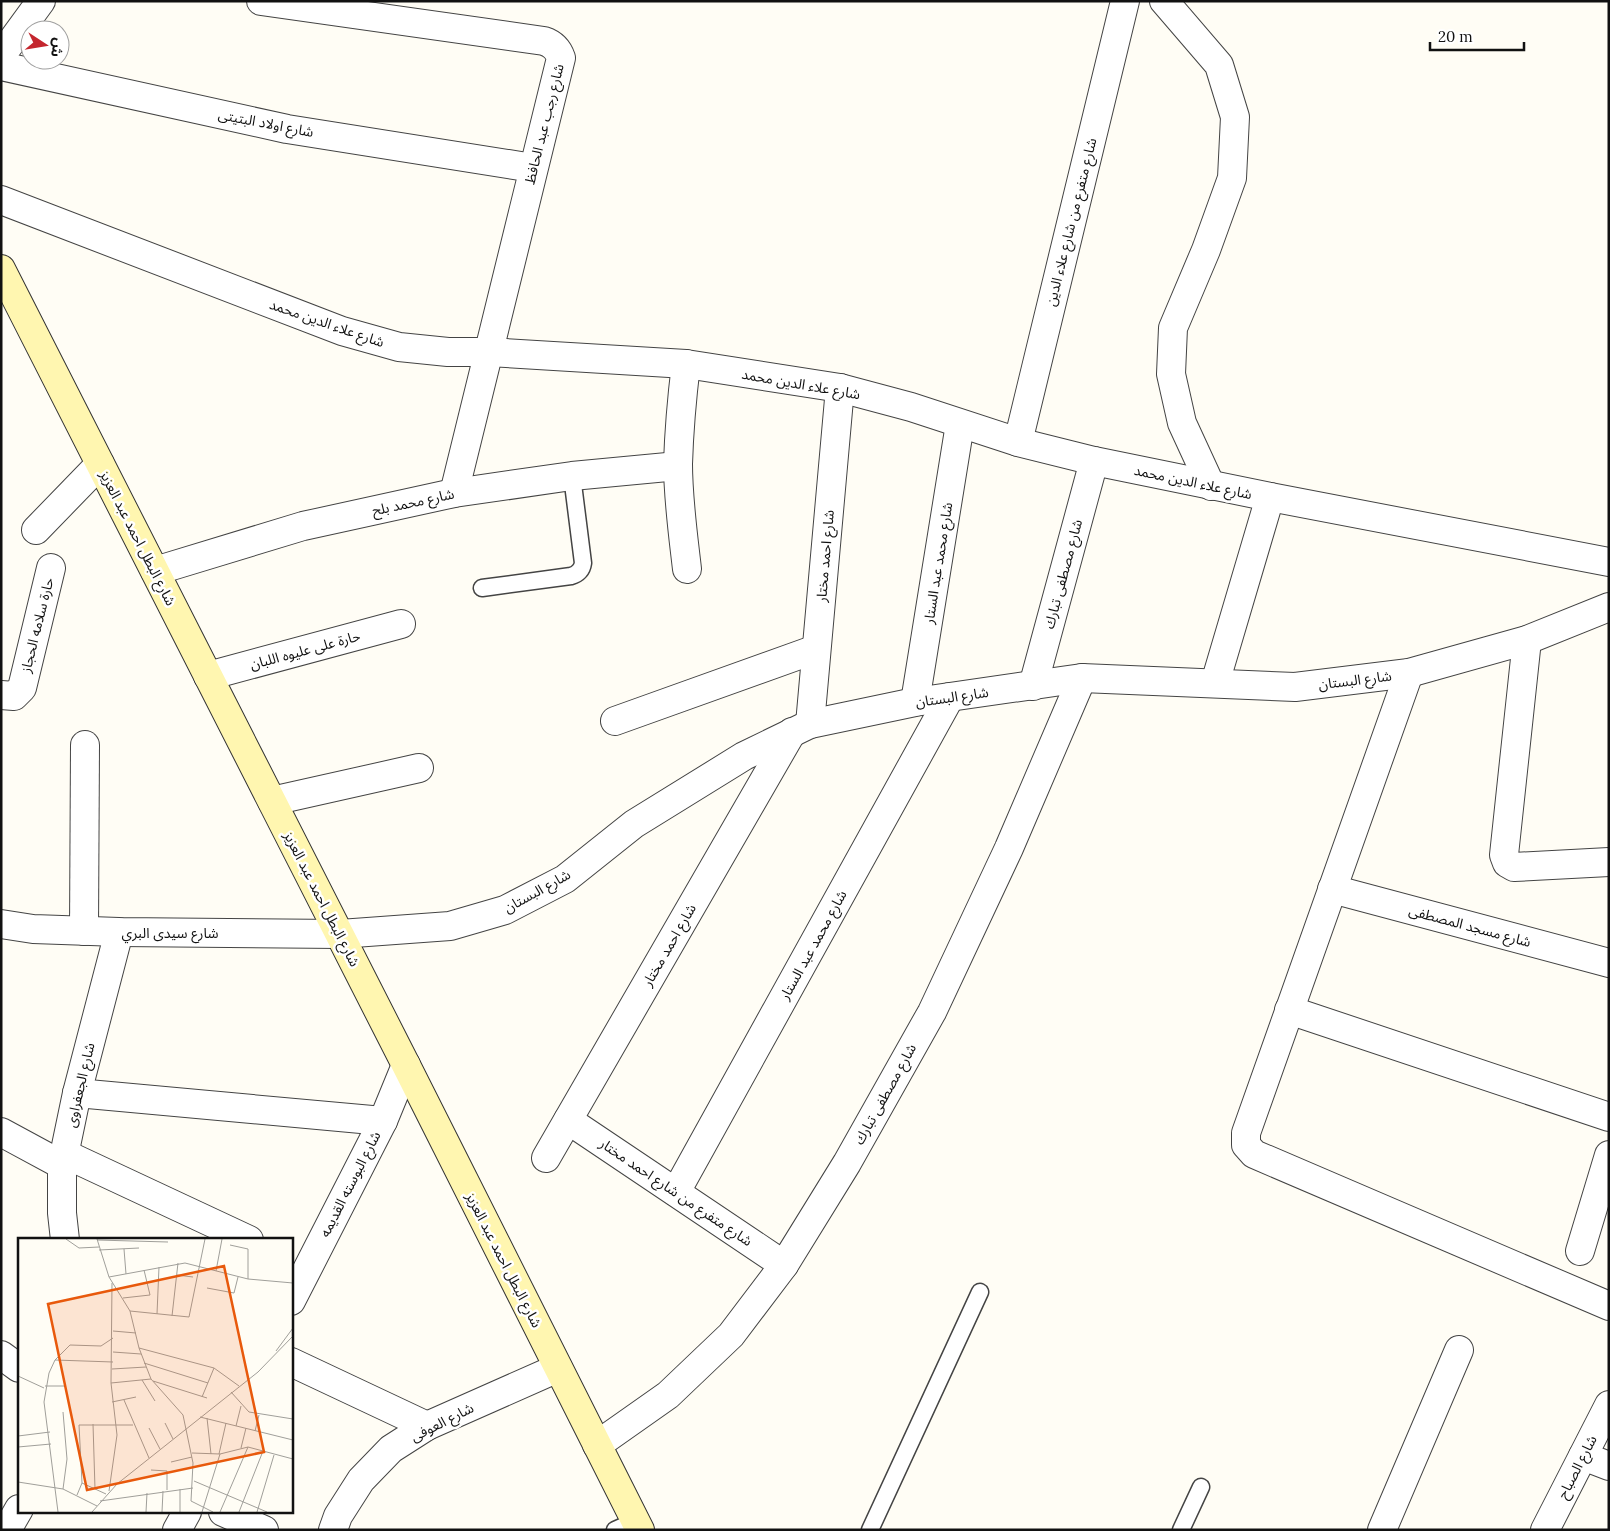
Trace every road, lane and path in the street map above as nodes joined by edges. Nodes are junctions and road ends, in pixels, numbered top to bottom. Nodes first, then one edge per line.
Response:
1 (41, 1) edge
2 (261, 1) edge
3 (1125, 1) edge
4 (1164, 1) edge
5 (1, 56) edge
6 (1, 66) edge
7 (534, 168) junction
8 (1, 200) edge
9 (1, 269) edge
10 (489, 352) junction
11 (686, 364) junction
12 (840, 388) junction
13 (960, 424) junction
14 (1018, 442) junction
15 (1094, 461) junction
16 (100, 464) junction
17 (678, 466) junction
18 (572, 476) junction
19 (1211, 486) junction
20 (454, 493) junction
21 (1270, 497) junction
22 (36, 530) dead end
23 (1609, 562) edge
24 (51, 568) dead end
25 (687, 569) dead end
26 (155, 571) junction
27 (482, 588) dead end
28 (1609, 607) edge
29 (401, 624) dead end
30 (1528, 640) junction
31 (816, 649) junction
32 (1408, 673) junction
33 (208, 676) junction
34 (1082, 678) junction
35 (1215, 683) junction
36 (1033, 686) junction
37 (1, 695) edge
38 (950, 697) junction
39 (915, 702) junction
40 (615, 721) dead end
41 (801, 728) junction
42 (84, 745) dead end
43 (419, 768) dead end
44 (272, 801) junction
45 (1609, 862) edge
46 (1332, 889) junction
47 (1, 924) edge
48 (84, 931) junction
49 (119, 932) junction
50 (340, 934) junction
51 (1609, 963) edge
52 (1289, 1010) junction
53 (406, 1064) junction
54 (76, 1093) junction
55 (1609, 1117) edge
56 (383, 1120) junction
57 (568, 1120) junction
58 (1, 1132) edge
59 (1609, 1155) edge
60 (546, 1158) dead end
61 (64, 1160) junction
62 (676, 1192) junction
63 (65, 1238) edge
64 (244, 1238) edge
65 (1580, 1251) dead end
66 (299, 1263) edge
67 (784, 1265) junction
68 (980, 1292) dead end
69 (292, 1296) edge
70 (1609, 1306) edge
71 (1459, 1350) dead end
72 (1, 1355) edge
73 (292, 1362) edge
74 (18, 1367) edge
75 (558, 1368) junction
76 (1609, 1405) edge
77 (427, 1426) junction
78 (597, 1445) junction
79 (1583, 1456) junction
80 (1609, 1466) edge
81 (1201, 1488) dead end
82 (186, 1514) edge
83 (228, 1514) edge
84 (630, 1527) edge
85 (177, 1530) edge
86 (264, 1530) edge
87 (333, 1530) edge
88 (870, 1530) edge
89 (1181, 1530) edge
90 (1382, 1530) edge
91 (1545, 1530) edge

1 - 5 street
2 - 7 street, شارع رجب عبد الحافظ
3 - 14 street, شارع متفرع من شارع علاء الدين
4 - 19 street
6 - 7 street, شارع اولاد البتيتى
7 - 10 street, شارع رجب عبد الحافظ
8 - 10 street, شارع علاء الدين محمد
9 - 16 main road, شارع البطل احمد عبد العزيز
10 - 11 street, شارع علاء الدين محمد
10 - 20 street, شارع رجب عبد الحافظ
11 - 12 street, شارع علاء الدين محمد
11 - 17 street
12 - 13 street, شارع علاء الدين محمد
12 - 31 street, شارع احمد مختار
13 - 14 street, شارع علاء الدين محمد
13 - 39 street, شارع محمد عبد الستار
14 - 15 street, شارع علاء الدين محمد
15 - 19 street, شارع علاء الدين محمد
15 - 36 street, شارع مصطفى تبارك
16 - 22 street
16 - 26 main road, شارع البطل احمد عبد العزيز
17 - 18 street, شارع محمد بلح
17 - 25 street
18 - 20 street, شارع محمد بلح
18 - 27 lane
19 - 21 street, شارع علاء الدين محمد
20 - 26 street, شارع محمد بلح
21 - 23 street, شارع علاء الدين محمد
21 - 35 street
24 - 37 street, حارة سلامه الحجاز
26 - 33 main road, شارع البطل احمد عبد العزيز
28 - 30 street, شارع البستان
29 - 33 street, حارة على عليوه اللبان
30 - 32 street, شارع البستان
30 - 45 street
31 - 40 street
31 - 41 street, شارع احمد مختار
32 - 35 street, شارع البستان
32 - 46 street
33 - 44 main road, شارع البطل احمد عبد العزيز
34 - 35 street, شارع البستان
34 - 36 street, شارع البستان
34 - 67 street, شارع مصطفى تبارك
36 - 38 street, شارع البستان
38 - 39 street, شارع البستان
38 - 62 street, شارع محمد عبد الستار
39 - 41 street, شارع البستان
41 - 50 street, شارع البستان
41 - 57 street, شارع احمد مختار
42 - 48 street
43 - 44 street
44 - 50 main road, شارع البطل احمد عبد العزيز
46 - 51 street, شارع مسجد المصطفى
46 - 52 street
47 - 48 street, شارع سيدى البري
48 - 49 street, شارع سيدى البري
49 - 50 street, شارع سيدى البري
49 - 54 street, شارع الجعفراوى
50 - 53 main road, شارع البطل احمد عبد العزيز
52 - 55 street
52 - 70 street
53 - 56 street, شارع البوسته القديمه
53 - 75 main road, شارع البطل احمد عبد العزيز
54 - 56 street
54 - 61 street, شارع الجعفراوى
56 - 66 street, شارع البوسته القديمه
57 - 60 street, شارع احمد مختار
57 - 62 street, شارع متفرع من شارع احمد مختار
58 - 61 street
59 - 65 street
61 - 63 street, شارع الجعفراوى
61 - 64 street
62 - 67 street, شارع متفرع من شارع احمد مختار
66 - 69 street, شارع البوسته القديمه
67 - 78 street, شارع مصطفى تبارك
68 - 88 lane
71 - 90 street
72 - 74 street
73 - 77 street
75 - 77 street, شارع العوفى
75 - 78 main road, شارع البطل احمد عبد العزيز
76 - 79 street, شارع الصباح
77 - 87 street, شارع العوفى
78 - 84 main road, شارع البطل احمد عبد العزيز
79 - 80 street
79 - 91 street, شارع الصباح
81 - 89 lane
82 - 85 street
83 - 86 street

